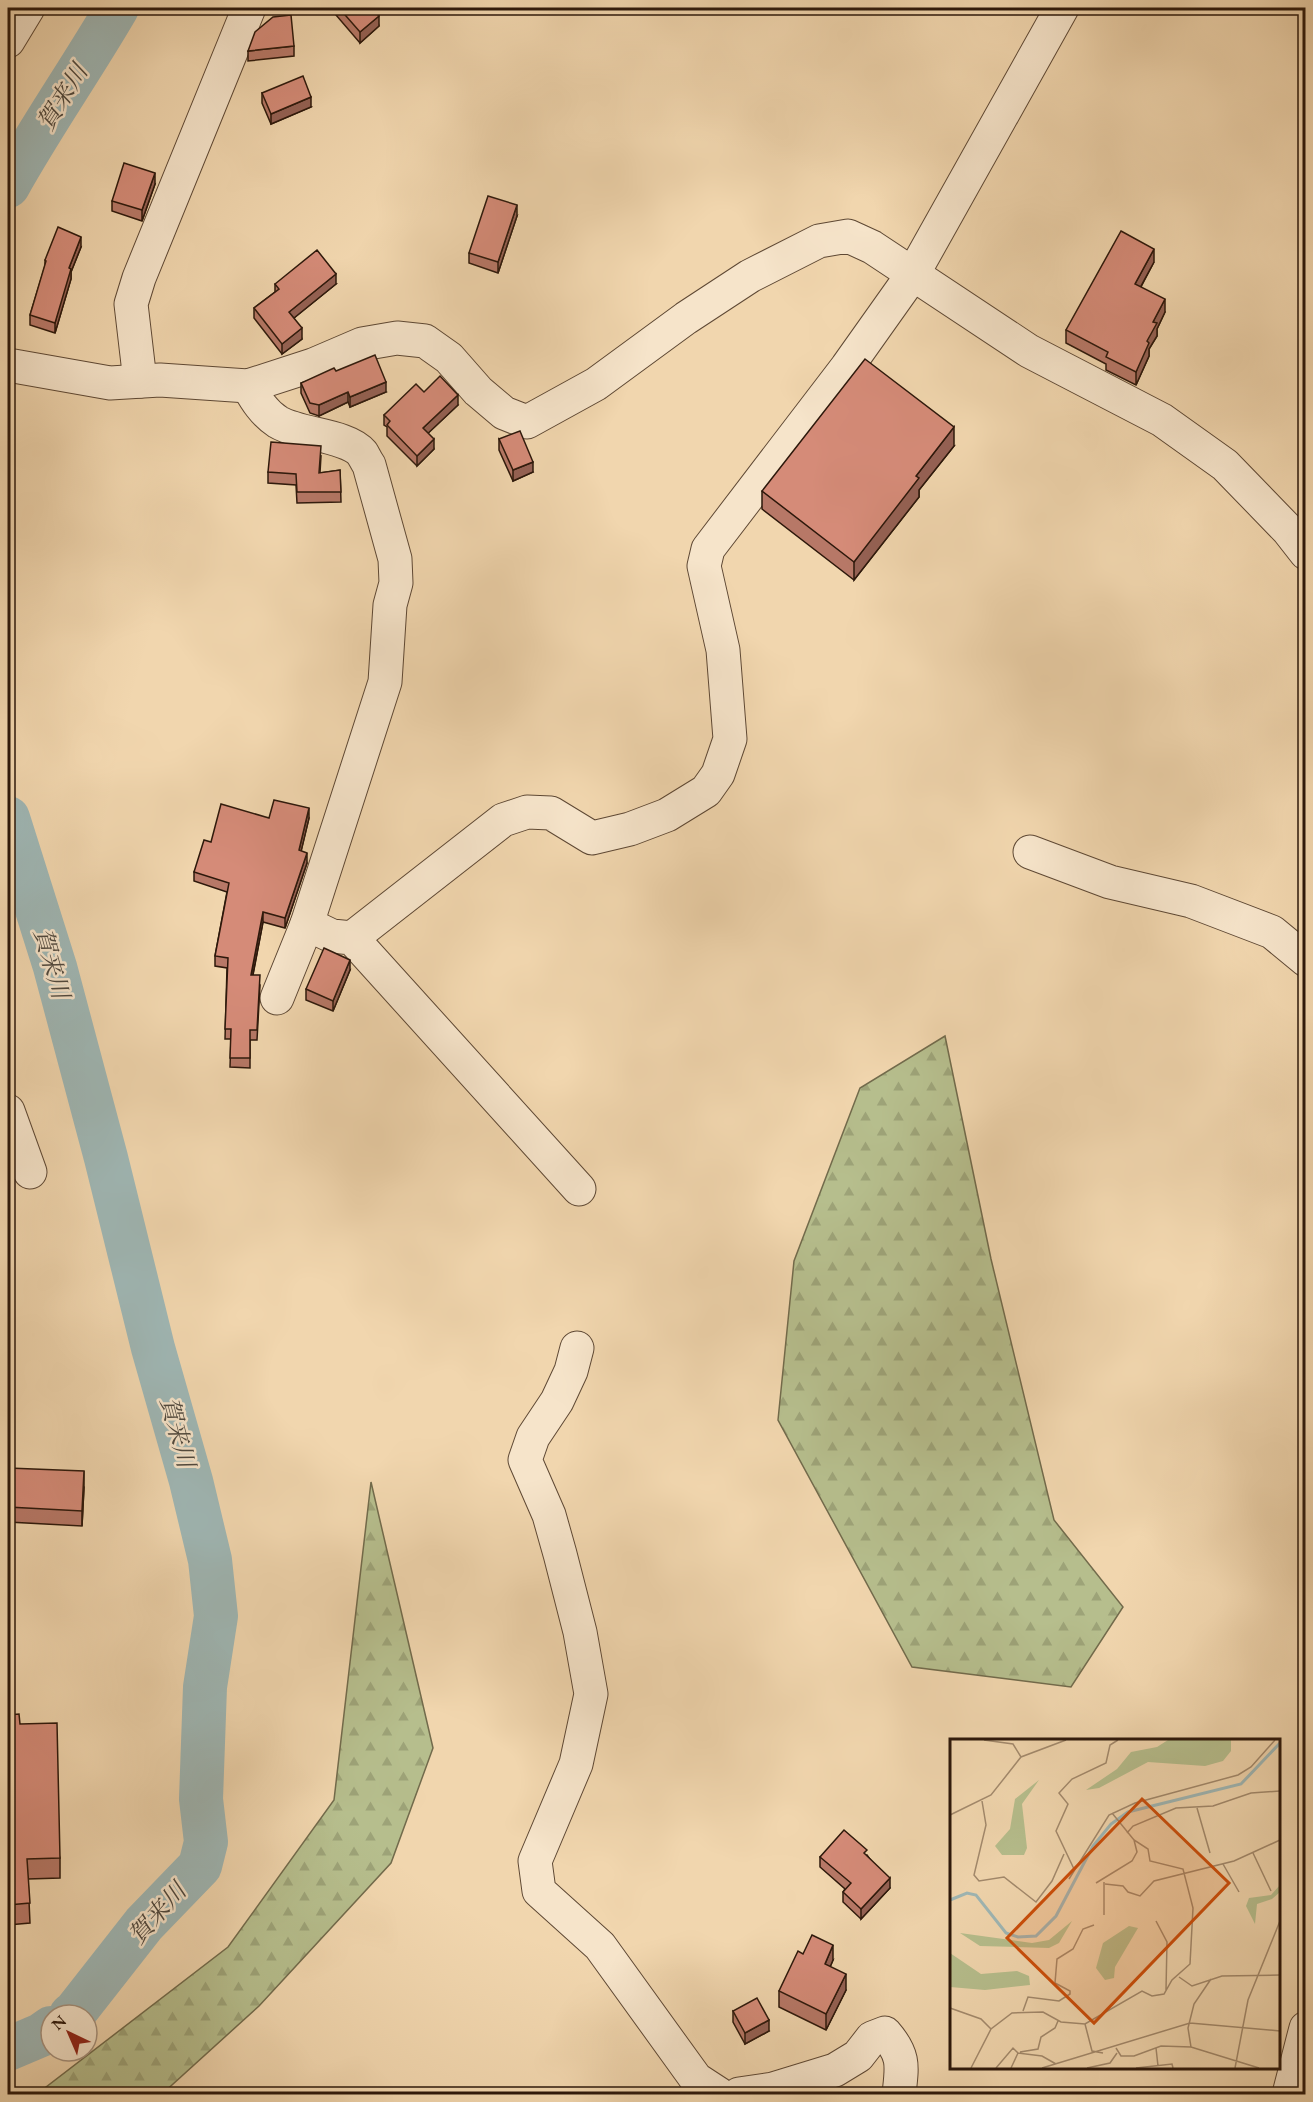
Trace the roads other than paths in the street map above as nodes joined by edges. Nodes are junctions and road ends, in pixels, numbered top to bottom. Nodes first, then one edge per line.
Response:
1 (28, 8) edge
2 (249, 8) edge
3 (1062, 8) edge
4 (8, 41) edge
5 (913, 274) junction
6 (8, 365) edge
7 (140, 381) junction
8 (248, 386) junction
9 (1305, 553) edge
10 (1030, 852) dead end
11 (308, 924) junction
12 (352, 938) junction
13 (1305, 960) edge
14 (277, 998) dead end
15 (8, 1111) edge
16 (30, 1172) dead end
17 (579, 1189) dead end
18 (577, 1348) dead end
19 (1305, 2028) edge
20 (719, 2094) edge
21 (739, 2094) edge
22 (899, 2094) edge
23 (1289, 2094) edge

1 - 4 street
2 - 7 street
3 - 5 street
5 - 8 street
5 - 9 street
5 - 12 street
6 - 7 street
7 - 8 street
8 - 11 street
10 - 13 street
11 - 12 street
11 - 14 street
12 - 17 street
15 - 16 street
18 - 20 street
19 - 23 street
21 - 22 street

